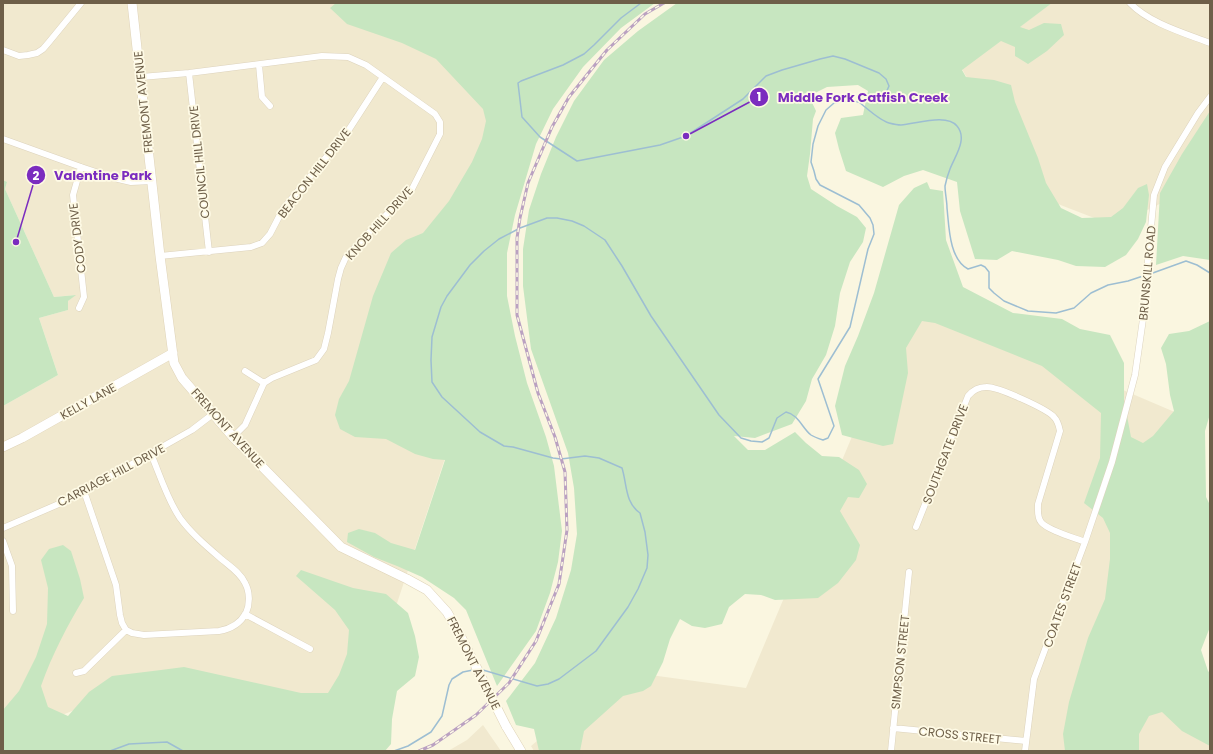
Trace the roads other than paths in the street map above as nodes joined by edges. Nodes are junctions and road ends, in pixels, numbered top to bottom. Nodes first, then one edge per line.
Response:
1 (81, 3) edge
2 (132, 3) edge
3 (1130, 3) edge
4 (1210, 43) edge
5 (3, 50) edge
6 (259, 65) junction
7 (189, 73) junction
8 (141, 77) junction
9 (383, 77) junction
10 (1210, 98) edge
11 (270, 106) dead end
12 (3, 140) edge
13 (81, 168) junction
14 (152, 181) junction
15 (209, 252) junction
16 (160, 256) junction
17 (79, 308) dead end
18 (173, 353) junction
19 (245, 371) dead end
20 (264, 383) junction
21 (213, 414) junction
22 (233, 437) junction
23 (3, 447) edge
24 (151, 454) junction
25 (1112, 462) joint
26 (84, 491) junction
27 (916, 527) dead end
28 (3, 528) edge
29 (3, 540) edge
30 (1085, 542) junction
31 (909, 572) dead end
32 (13, 611) dead end
33 (245, 614) junction
34 (126, 630) junction
35 (310, 649) dead end
36 (76, 673) dead end
37 (893, 728) junction
38 (1026, 741) junction
39 (521, 751) edge
40 (890, 751) edge
41 (1026, 751) edge

1 - 5 street
2 - 8 main road, FREMONT AVENUE
3 - 4 street
6 - 7 street, KNOB HILL DRIVE
6 - 9 street, KNOB HILL DRIVE
6 - 11 street
7 - 8 street, KNOB HILL DRIVE
7 - 15 street, COUNCIL HILL DRIVE
8 - 14 main road, FREMONT AVENUE
9 - 15 street, BEACON HILL DRIVE
9 - 20 street, KNOB HILL DRIVE
10 - 25 street, BRUNSKILL ROAD
12 - 13 street
13 - 14 street
13 - 17 street, CODY DRIVE
14 - 16 main road, FREMONT AVENUE
15 - 16 street, BEACON HILL DRIVE
16 - 18 main road, FREMONT AVENUE
18 - 21 main road, FREMONT AVENUE
18 - 23 main road, KELLY LANE
19 - 20 street
20 - 22 street
21 - 22 main road, FREMONT AVENUE
21 - 24 street, CARRIAGE HILL DRIVE
22 - 39 main road, FREMONT AVENUE, bridge
24 - 26 street, CARRIAGE HILL DRIVE
24 - 33 street
25 - 30 street, COATES STREET
26 - 28 street, CARRIAGE HILL DRIVE
26 - 34 street
27 - 30 street, SOUTHGATE DRIVE
29 - 32 street
30 - 38 street, COATES STREET
31 - 37 street, SIMPSON STREET
33 - 34 street
33 - 35 street
34 - 36 street
37 - 38 street, CROSS STREET
37 - 40 street, SIMPSON STREET
38 - 41 street, COATES STREET

